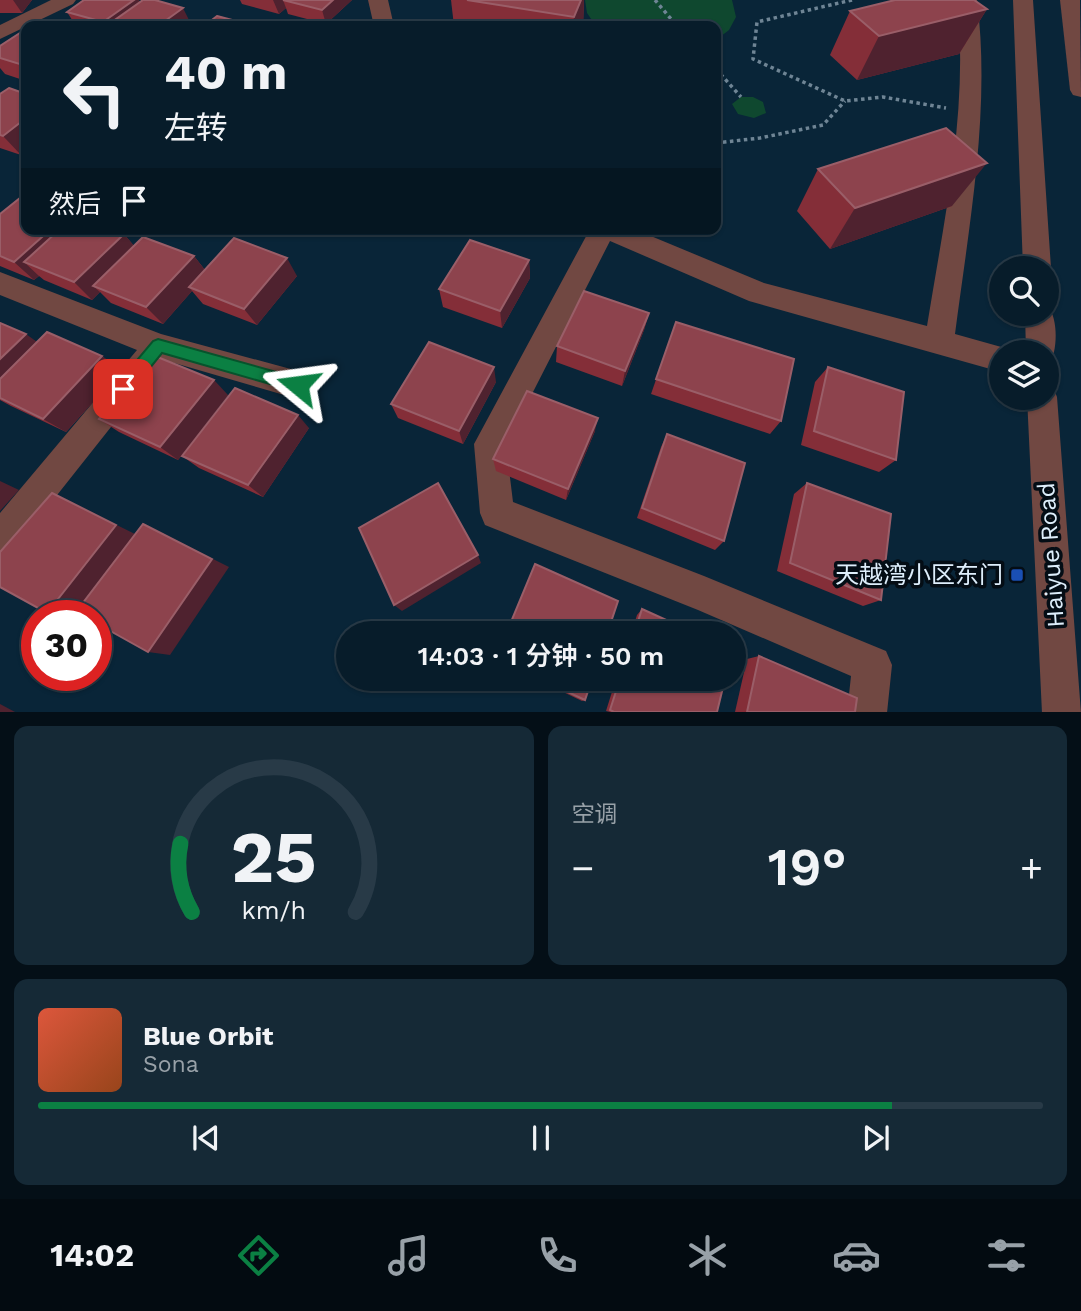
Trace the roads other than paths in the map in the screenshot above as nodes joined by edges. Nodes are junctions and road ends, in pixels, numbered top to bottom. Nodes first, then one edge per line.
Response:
1 (66, 0) edge
2 (378, 0) edge
3 (967, 0) edge
4 (1023, 0) edge
5 (1070, 0) edge
6 (24, 21) edge
7 (383, 21) edge
8 (21, 22) edge
9 (0, 33) edge
10 (1081, 90) edge
11 (602, 235) edge
12 (619, 235) edge
13 (1036, 256) edge
14 (0, 282) edge
15 (939, 343) junction
16 (158, 346) junction
17 (989, 356) edge
18 (298, 385) dead end
19 (1043, 410) edge
20 (0, 540) edge
21 (867, 712) edge
22 (1062, 712) edge

1 - 6 street
2 - 7 street
3 - 15 street
4 - 13 street
5 - 10 street
8 - 9 street
11 - 21 street
12 - 15 street
14 - 16 street
15 - 17 street
16 - 18 street
16 - 20 street
19 - 22 street, Haiyue Road

